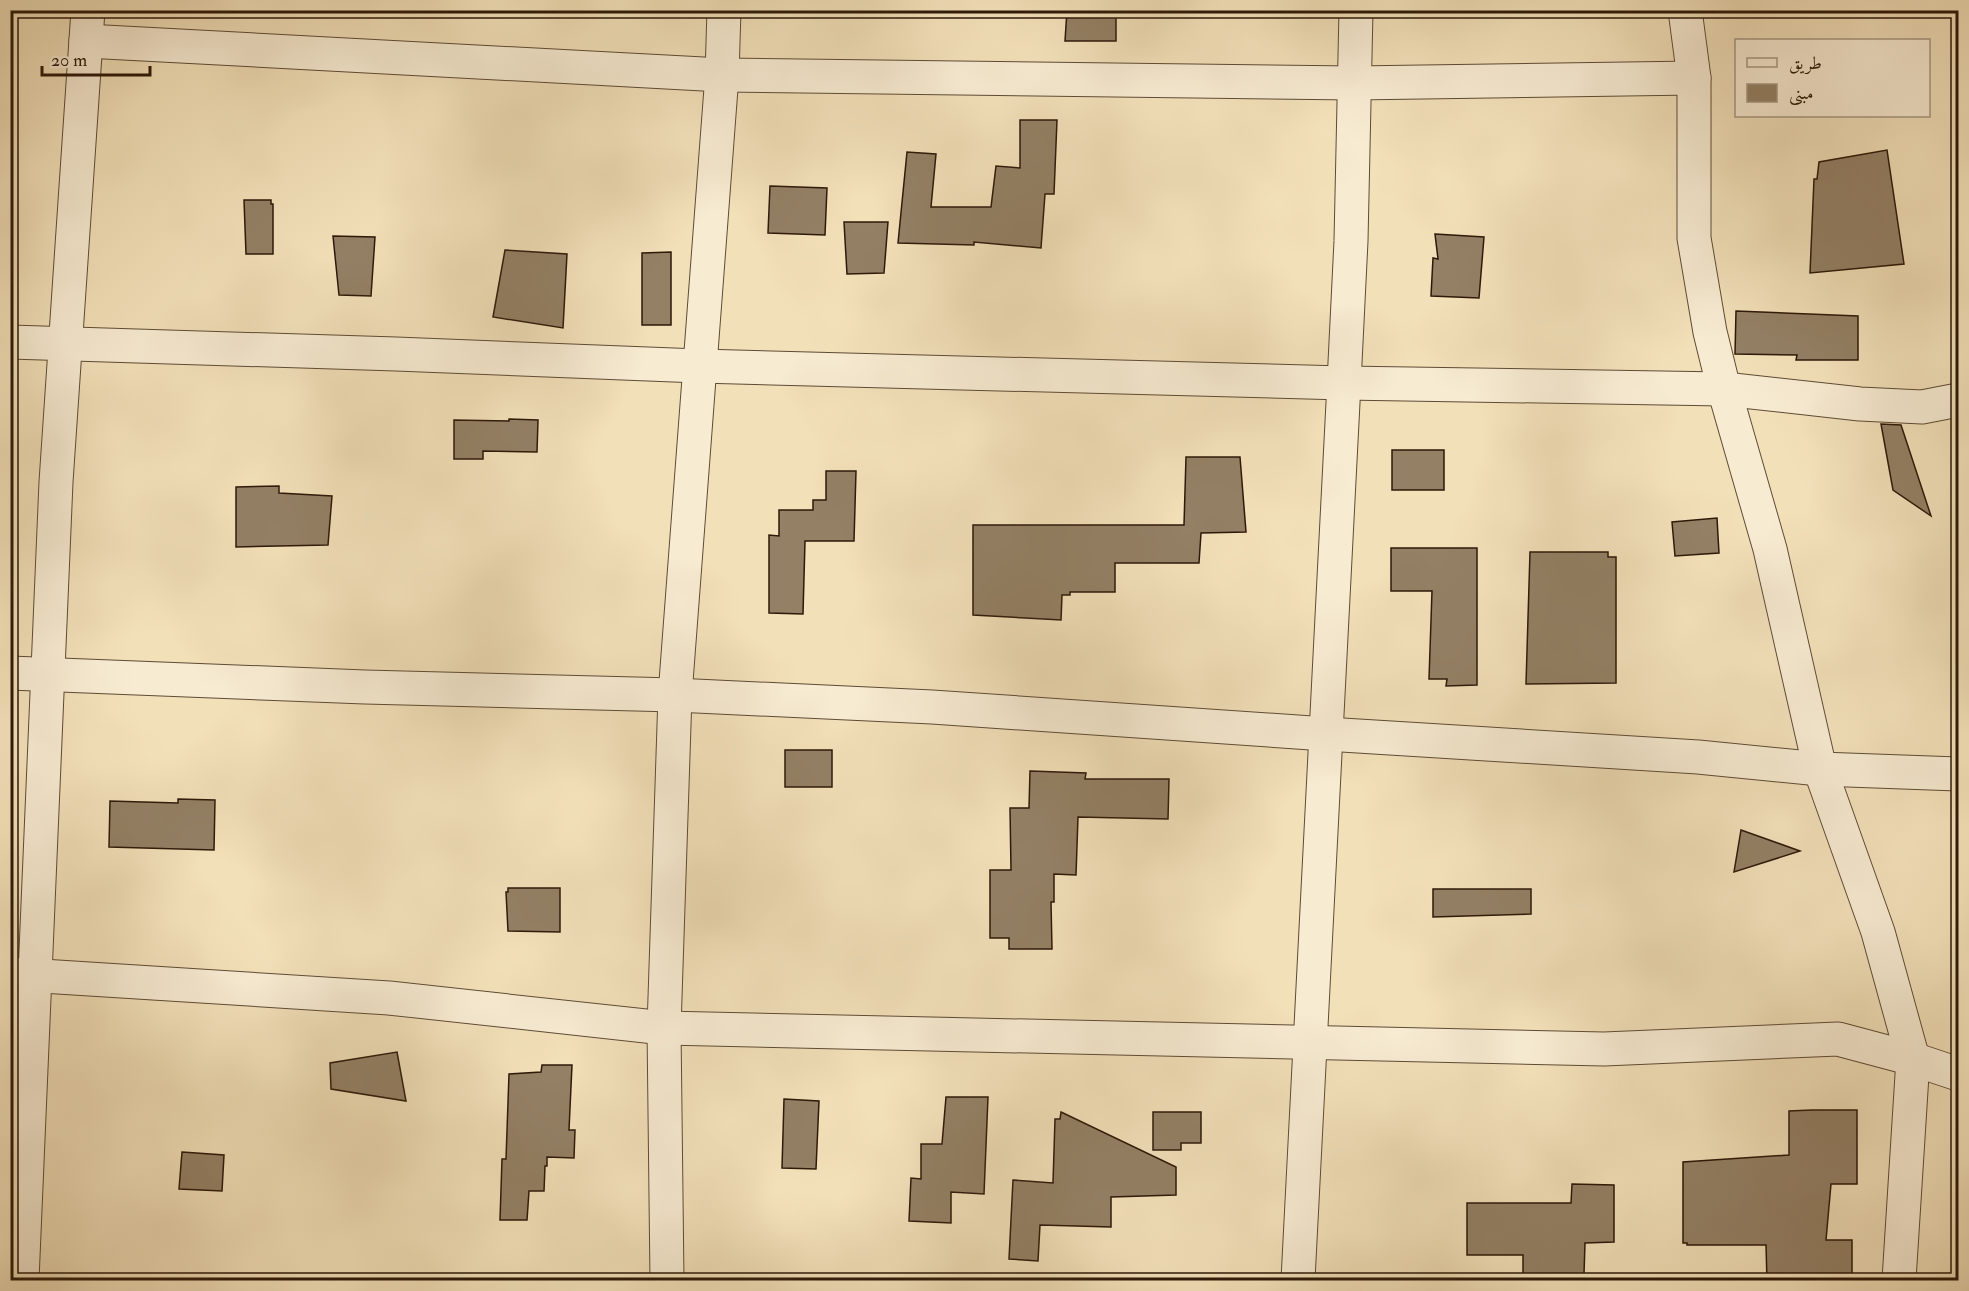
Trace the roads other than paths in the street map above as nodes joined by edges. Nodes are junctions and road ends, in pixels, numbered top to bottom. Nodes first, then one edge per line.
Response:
1 (724, 10) edge
2 (1356, 10) edge
3 (1685, 10) edge
4 (87, 26) edge
5 (722, 75) junction
6 (1694, 78) junction
7 (1354, 83) junction
8 (10, 342) edge
9 (66, 345) junction
10 (699, 366) junction
11 (1344, 383) junction
12 (1724, 389) junction
13 (1959, 400) edge
14 (10, 673) edge
15 (49, 674) junction
16 (675, 695) junction
17 (1326, 734) junction
18 (1820, 769) junction
19 (1959, 774) edge
20 (23, 975) edge
21 (664, 1028) junction
22 (1310, 1042) junction
23 (1913, 1059) junction
24 (1959, 1074) edge
25 (22, 1281) edge
26 (667, 1281) edge
27 (1298, 1281) edge
28 (1899, 1281) edge

1 - 5 street
2 - 7 street
3 - 6 street
4 - 5 street
4 - 9 street
5 - 7 street
5 - 10 street
6 - 7 street
6 - 12 street
7 - 11 street
8 - 9 street
9 - 10 street
9 - 15 street
10 - 11 street
10 - 16 street
11 - 12 street
11 - 17 street
12 - 13 street
12 - 18 street
14 - 15 street
15 - 16 street
15 - 20 street
16 - 17 street
16 - 21 street
17 - 18 street
17 - 22 street
18 - 19 street
18 - 23 street
20 - 21 street
20 - 25 street
21 - 22 street
21 - 26 street
22 - 23 street
22 - 27 street
23 - 24 street
23 - 28 street

